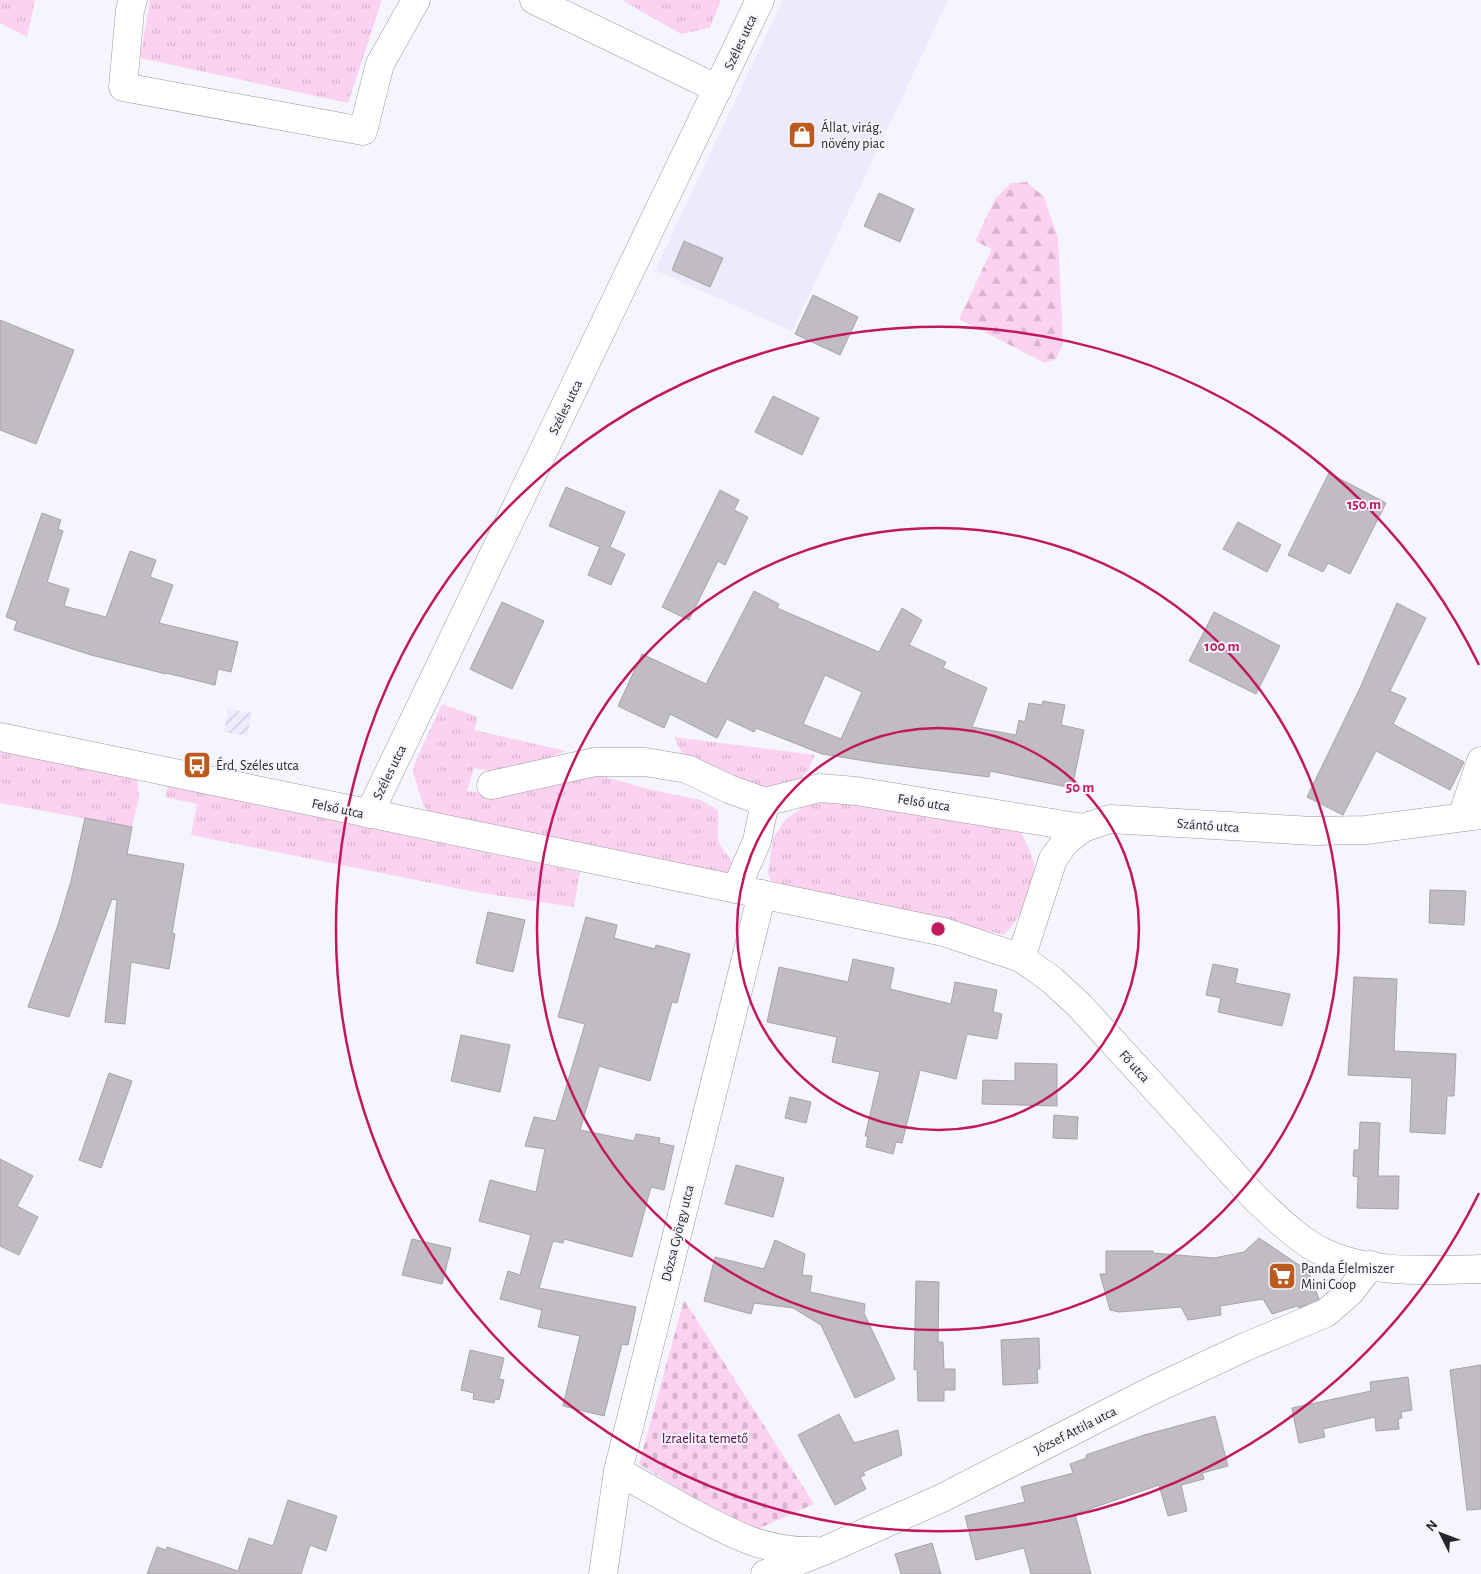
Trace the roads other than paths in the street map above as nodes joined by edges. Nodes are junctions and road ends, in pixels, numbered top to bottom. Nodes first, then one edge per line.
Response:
1 (133, 0) edge
2 (416, 0) edge
3 (534, 0) edge
4 (760, 0) edge
5 (718, 89) junction
6 (0, 737) edge
7 (1481, 760) edge
8 (491, 785) dead end
9 (765, 802) junction
10 (369, 814) junction
11 (1472, 816) edge
12 (1083, 828) junction
13 (749, 892) junction
14 (1021, 958) junction
15 (1371, 1266) junction
16 (1481, 1270) edge
17 (618, 1471) junction
18 (826, 1550) junction
19 (602, 1574) edge
20 (765, 1574) edge

1 - 2 street
3 - 5 street
4 - 5 street, Széles utca
5 - 10 street, Széles utca
6 - 10 street, Felső utca
7 - 11 street
8 - 9 street
9 - 12 street, Felső utca
9 - 13 street
10 - 13 street, Felső utca
11 - 12 street, Szántó utca
12 - 14 street, Szántó utca
13 - 14 street, Fő utca
13 - 17 street, Dózsa György utca
14 - 15 street, Fő utca
15 - 16 street, Fő utca
15 - 18 street, József Attila utca
17 - 18 street
17 - 19 street, Dózsa György utca
18 - 20 street, József Attila utca

